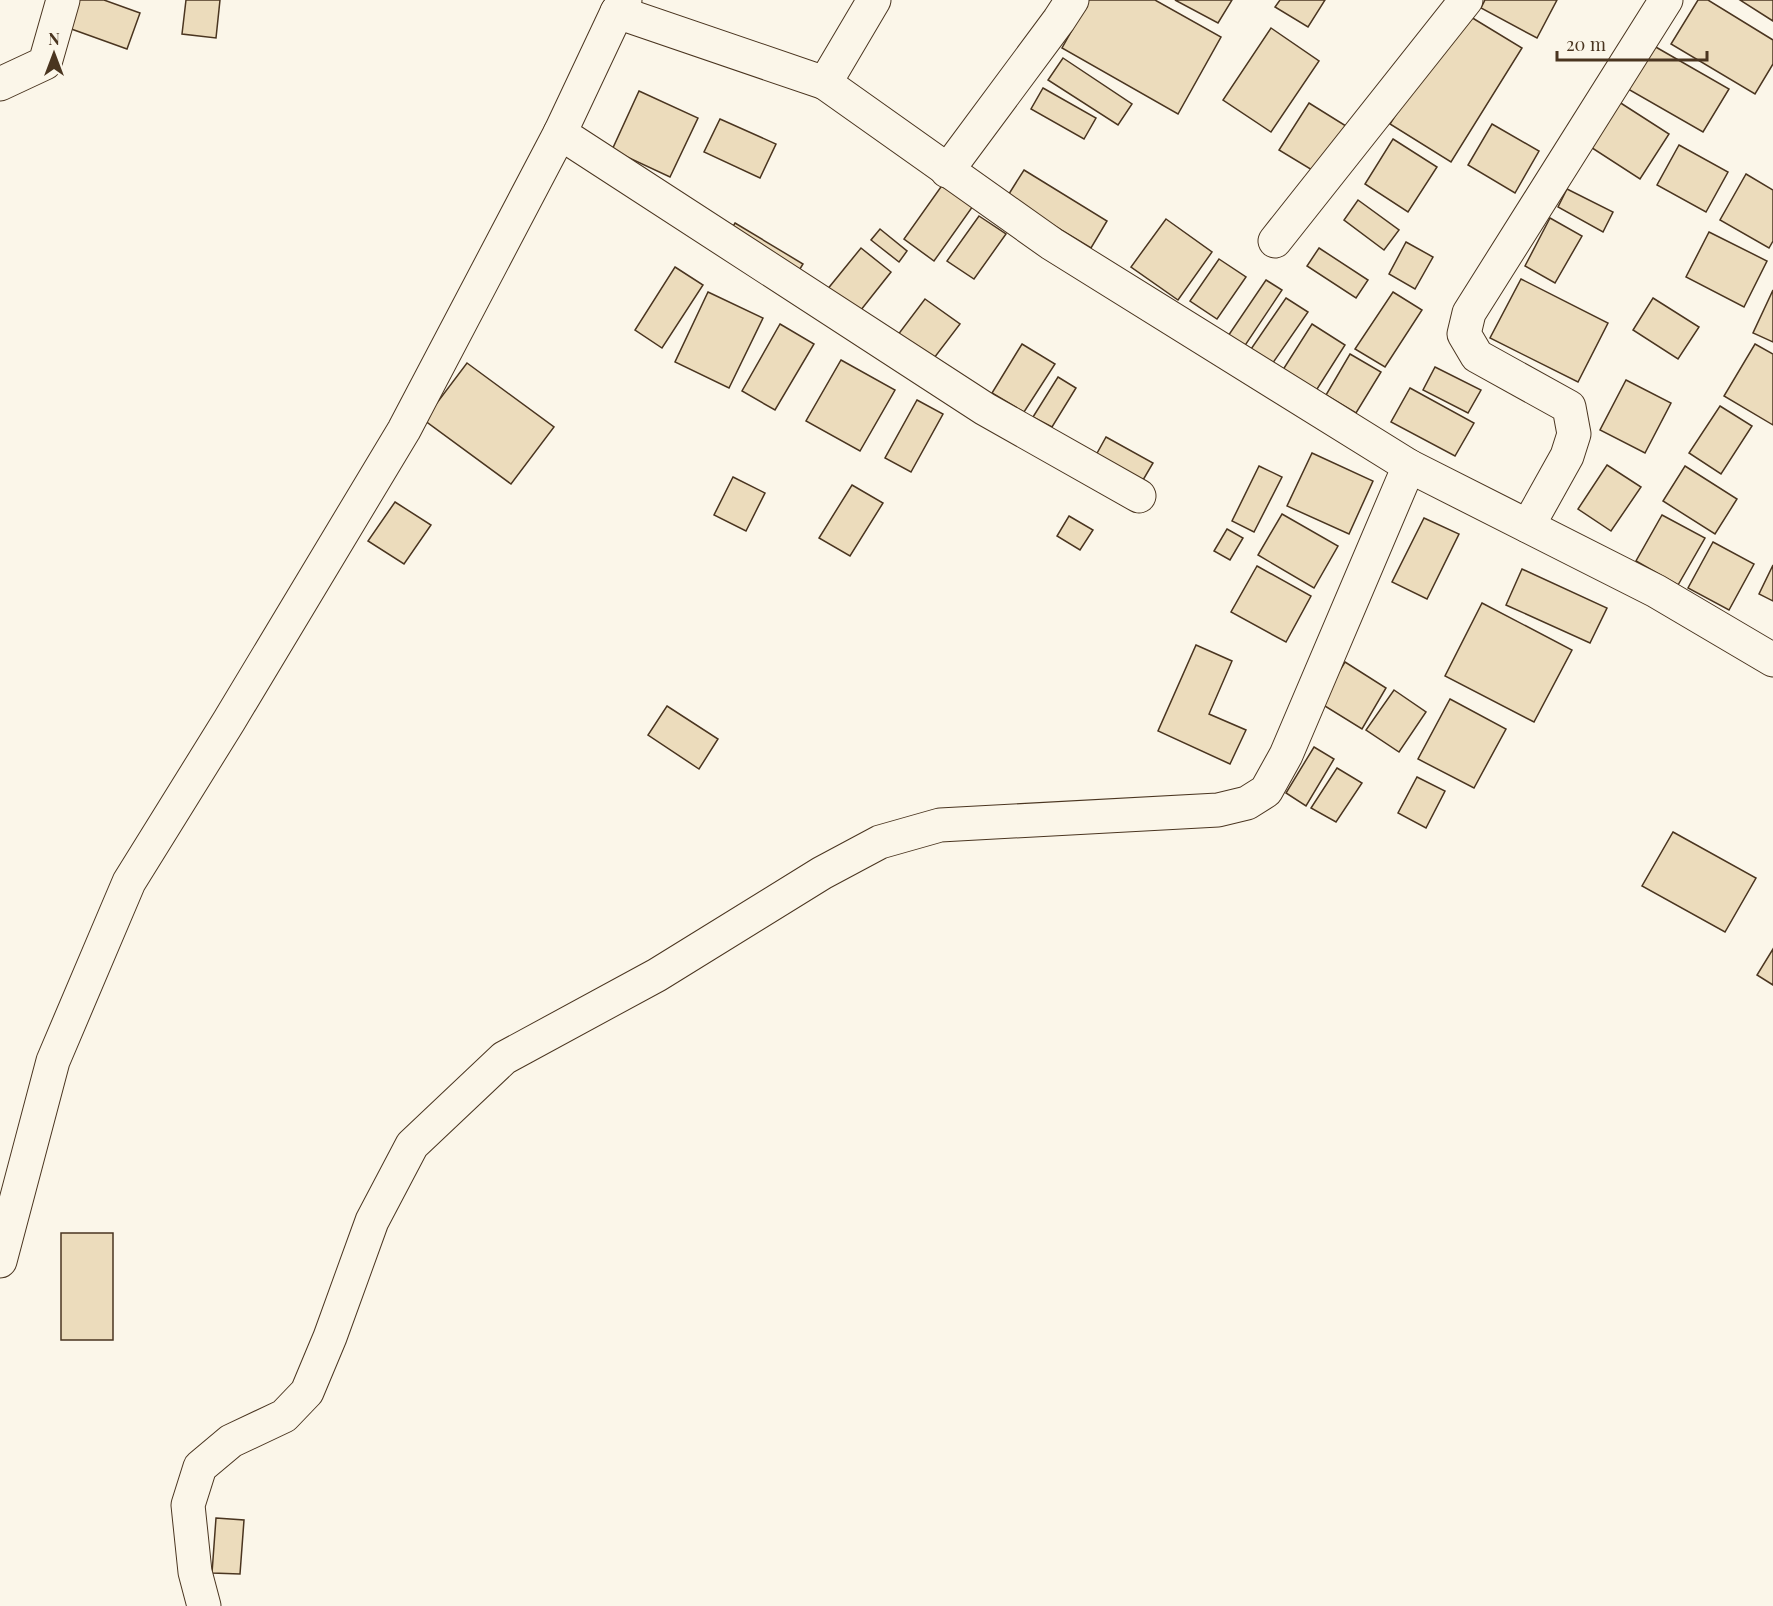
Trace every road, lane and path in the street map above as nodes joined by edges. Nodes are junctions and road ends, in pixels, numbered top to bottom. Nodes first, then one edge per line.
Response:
1 (63, 0) edge
2 (874, 0) edge
3 (1072, 0) edge
4 (1466, 0) edge
5 (1666, 0) edge
6 (621, 6) edge
7 (825, 83) junction
8 (0, 84) edge
9 (560, 133) junction
10 (946, 171) junction
11 (1275, 241) dead end
12 (1409, 466) junction
13 (1139, 496) dead end
14 (1528, 526) junction
15 (1773, 660) edge
16 (0, 1261) edge
17 (204, 1606) edge

1 - 8 street
2 - 7 street
3 - 10 street
4 - 11 street
5 - 14 street
6 - 7 street
6 - 9 street
7 - 10 street
9 - 13 street
9 - 16 street
10 - 12 street
12 - 14 street
12 - 17 street
14 - 15 street

